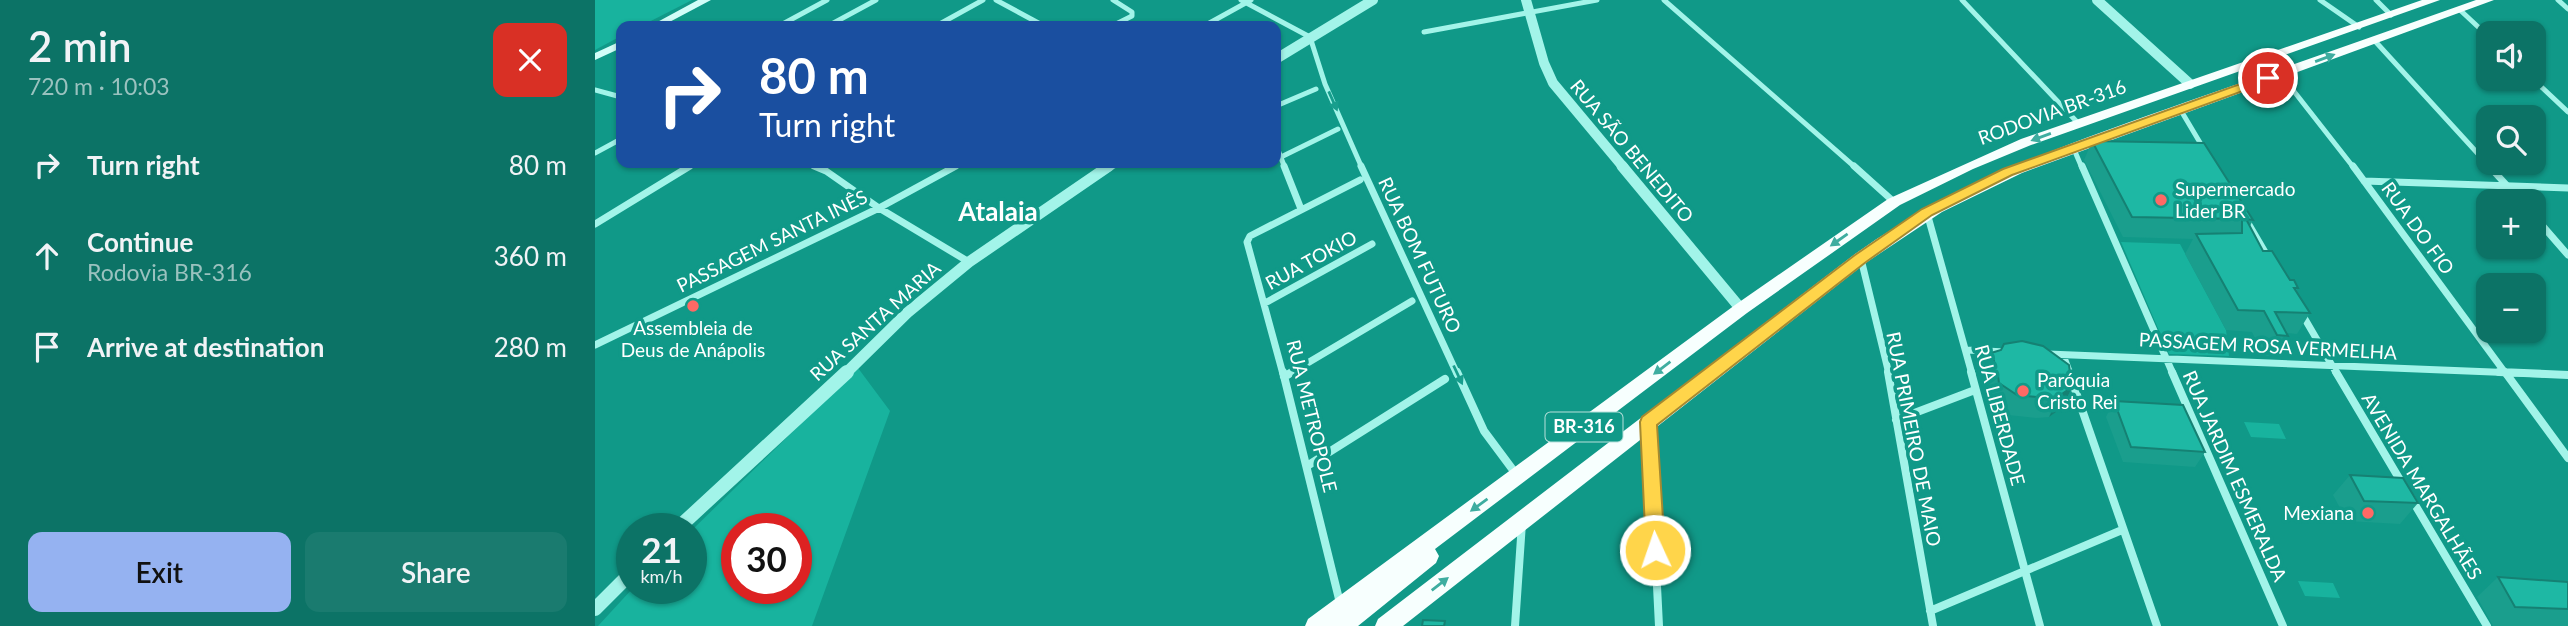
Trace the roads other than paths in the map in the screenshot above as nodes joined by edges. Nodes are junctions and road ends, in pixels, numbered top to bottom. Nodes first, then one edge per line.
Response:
1 (706, 0) edge
2 (827, 0) edge
3 (876, 0) edge
4 (983, 0) edge
5 (996, 0) edge
6 (1113, 0) edge
7 (1371, 0) edge
8 (1526, 0) edge
9 (1597, 0) edge
10 (1664, 0) edge
11 (1962, 0) edge
12 (2097, 0) edge
13 (2321, 0) edge
14 (2376, 0) edge
15 (2434, 0) edge
16 (2488, 0) edge
17 (2558, 0) edge
18 (1246, 1) edge
19 (2466, 5) edge
20 (2568, 9) edge
21 (1533, 13) junction
22 (2391, 15) junction
23 (665, 21) edge
24 (788, 21) edge
25 (837, 21) edge
26 (945, 21) edge
27 (1035, 21) edge
28 (1124, 21) edge
29 (1212, 21) edge
30 (2478, 21) edge
31 (2358, 27) junction
32 (1425, 32) dead end
33 (2341, 33) junction
34 (1310, 37) junction
35 (2374, 40) junction
36 (616, 46) edge
37 (1281, 56) edge
38 (595, 57) edge
39 (2240, 67) junction
40 (2283, 77) junction
41 (2190, 84) junction
42 (595, 89) edge
43 (1316, 89) dead end
44 (2546, 91) edge
45 (616, 95) edge
46 (2197, 103) junction
47 (1281, 104) edge
48 (2180, 109) junction
49 (2568, 112) edge
50 (2078, 123) junction
51 (1338, 129) dead end
52 (616, 142) edge
53 (2073, 146) junction
54 (595, 153) edge
55 (2208, 156) edge
56 (1281, 157) joint
57 (689, 168) edge
58 (818, 168) edge
59 (953, 168) edge
60 (1107, 168) edge
61 (1360, 180) dead end
62 (2364, 181) junction
63 (2507, 185) junction
64 (2568, 188) edge
65 (2510, 189) edge
66 (1894, 202) junction
67 (879, 208) junction
68 (1301, 209) junction
69 (1927, 212) junction
70 (2242, 214) edge
71 (595, 224) edge
72 (2546, 230) edge
73 (1372, 244) dead end
74 (2568, 255) edge
75 (1861, 258) junction
76 (969, 262) junction
77 (2277, 272) edge
78 (1412, 301) dead end
79 (1265, 303) junction
80 (2298, 307) edge
81 (1741, 309) junction
82 (595, 345) edge
83 (1967, 350) junction
84 (2008, 352) edge
85 (2035, 353) edge
86 (2063, 355) junction
87 (2165, 357) junction
88 (2333, 365) junction
89 (2504, 372) junction
90 (2568, 375) edge
91 (1284, 377) junction
92 (1445, 379) dead end
93 (1975, 390) junction
94 (1896, 420) junction
95 (1649, 422) junction
96 (2568, 458) edge
97 (1307, 466) junction
98 (1518, 476) junction
99 (694, 513) edge
100 (1523, 519) junction
101 (2122, 530) junction
102 (2026, 572) junction
103 (616, 588) edge
104 (595, 609) edge
105 (1930, 611) junction
106 (1341, 617) edge
107 (1316, 626) edge
108 (1386, 626) edge
109 (1515, 626) edge
110 (1660, 626) edge
111 (1933, 626) edge
112 (2040, 626) edge
113 (2157, 626) edge
114 (2283, 626) edge
115 (2487, 626) edge

1 - 23 main road
2 - 24 street
3 - 25 street
4 - 26 street
5 - 27 street
6 - 28 street
7 - 34 street
8 - 21 street, RUA SÃO BENEDITO
9 - 21 street
10 - 66 street
11 - 50 street
12 - 41 street
13 - 31 street
14 - 22 street
15 - 22 highway, RODOVIA BR-316 / BR-316
16 - 19 highway, RODOVIA BR-316 / BR-316
17 - 20 street
18 - 29 street
18 - 34 street
19 - 30 street
19 - 35 highway, RODOVIA BR-316 / BR-316
21 - 32 street
21 - 81 street, RUA SÃO BENEDITO
22 - 31 highway, RODOVIA BR-316 / BR-316
31 - 33 highway, RODOVIA BR-316 / BR-316
33 - 39 highway, RODOVIA BR-316 / BR-316
33 - 40 highway
34 - 37 street
34 -> 98 street, RUA BOM FUTURO
40 -> 35 highway, RODOVIA BR-316 / BR-316
35 - 63 street
36 - 38 main road
39 - 41 highway, RODOVIA BR-316 / BR-316
39 - 46 highway
40 - 46 highway, RODOVIA BR-316 / BR-316
40 - 62 street, RUA DO FIO
41 - 50 highway, RODOVIA BR-316 / BR-316
42 - 45 street
43 - 47 street
44 - 49 street
46 - 48 highway, RODOVIA BR-316 / BR-316
48 - 53 highway, RODOVIA BR-316 / BR-316
48 - 55 street
50 -> 66 highway, RODOVIA BR-316 / BR-316
51 - 56 street
52 - 54 street
53 - 69 highway, RODOVIA BR-316 / BR-316
53 - 87 street, RUA JARDIM ESMERALDA
56 - 68 street
57 - 71 street
58 - 67 street
59 - 67 street, PASSAGEM SANTA INÊS
60 - 76 street, RUA SANTA MARIA
61 - 68 street
62 - 63 street
62 - 89 street, RUA DO FIO
63 - 64 street
63 - 65 street
66 -> 81 highway, RODOVIA BR-316 / BR-316
67 - 76 street
67 - 82 street, PASSAGEM SANTA INÊS
68 - 79 street, RUA METROPOLE
69 - 75 highway, BR-316
69 - 83 street, RUA LIBERDADE
70 - 77 street
72 - 74 street
73 - 79 street, RUA TOKIO
75 - 94 street, RUA PRIMEIRO DE MAIO
75 - 95 highway, BR-316
76 - 99 street, RUA SANTA MARIA
78 - 91 street
79 - 91 street, RUA METROPOLE
80 - 88 street, AVENIDA MARGALHÃES
81 -> 98 highway, RODOVIA BR-316 / BR-316
83 - 84 street
83 - 93 street, RUA LIBERDADE
85 - 86 street, PASSAGEM ROSA VERMELHA
86 - 87 street, PASSAGEM ROSA VERMELHA
86 - 101 street
87 - 88 street, PASSAGEM ROSA VERMELHA
87 - 114 street, RUA JARDIM ESMERALDA
88 - 89 street, PASSAGEM ROSA VERMELHA
88 - 115 street, AVENIDA MARGALHÃES
89 - 90 street, PASSAGEM ROSA VERMELHA
89 - 96 street, RUA DO FIO
91 - 97 street, RUA METROPOLE
92 - 97 street
93 - 94 street
93 - 102 street, RUA LIBERDADE
94 - 105 street, RUA PRIMEIRO DE MAIO
95 - 100 highway, BR-316
95 - 110 street
97 - 106 street, RUA METROPOLE
98 -> 106 highway, BR-316
108 -> 100 highway, BR-316
100 - 109 street
101 - 102 street
101 - 113 street
102 - 105 street
102 - 112 street, RUA LIBERDADE
103 - 104 street
105 - 111 street, RUA PRIMEIRO DE MAIO
106 - 107 highway

